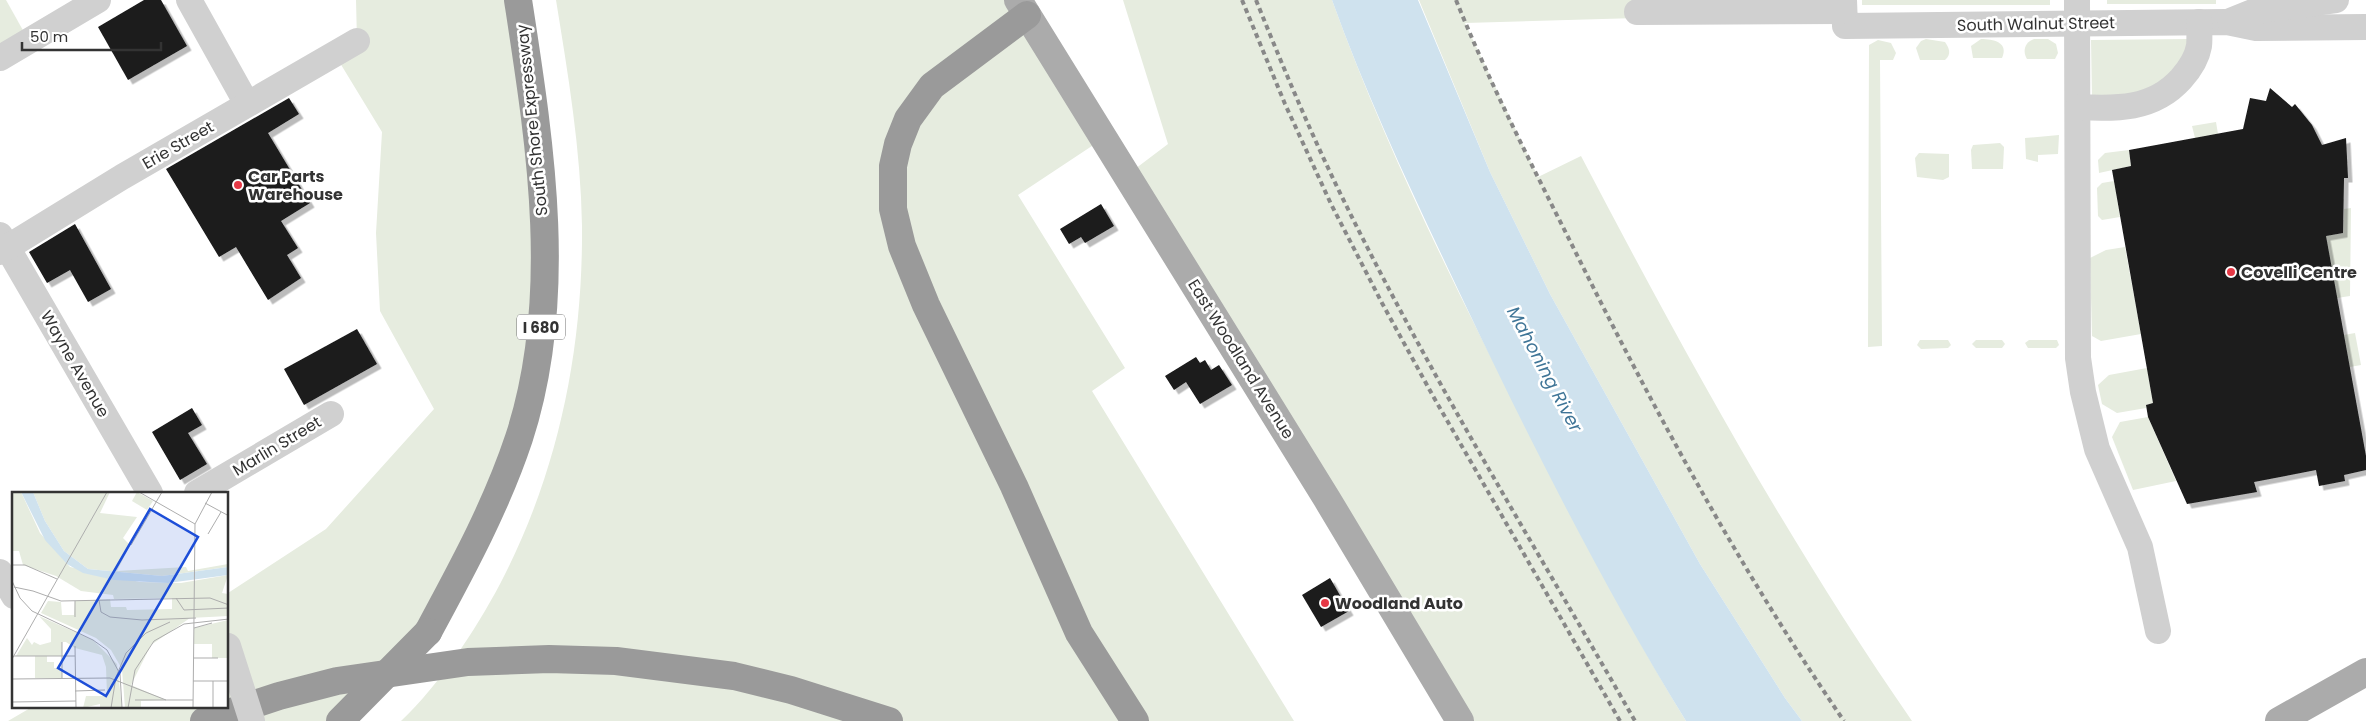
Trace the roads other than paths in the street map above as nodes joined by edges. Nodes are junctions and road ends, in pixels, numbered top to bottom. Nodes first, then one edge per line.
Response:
1 (98, 0) edge
2 (189, 0) edge
3 (518, 0) edge
4 (2336, 0) edge
5 (1023, 7) edge
6 (1637, 12) dead end
7 (1844, 12) edge
8 (2077, 12) edge
9 (2199, 22) junction
10 (2227, 22) junction
11 (2366, 27) edge
12 (357, 41) dead end
13 (0, 58) edge
14 (247, 104) junction
15 (2078, 107) junction
16 (2, 245) edge
17 (331, 414) dead end
18 (149, 492) edge
19 (200, 492) edge
20 (0, 572) edge
21 (12, 593) edge
22 (2158, 632) dead end
23 (229, 649) edge
24 (2366, 672) edge
25 (204, 721) edge
26 (252, 721) edge
27 (340, 721) edge
28 (889, 721) edge
29 (1135, 721) edge
30 (1460, 721) edge
31 (2279, 721) edge

1 - 13 street
2 - 14 street
3 - 27 highway, South Shore Expressway / I 680, bridge
4 - 10 street, South Walnut Street
5 - 29 highway
5 - 30 main road, East Woodland Avenue
6 - 7 street, South Walnut Street
7 - 8 street, South Walnut Street
8 - 9 street, South Walnut Street
8 - 15 street
9 - 10 street, South Walnut Street
9 - 15 street
10 - 11 street, South Walnut Street
12 - 14 street, Erie Street
14 - 16 street, Erie Street
15 - 22 street
16 - 18 street, Wayne Avenue
17 - 19 street, Marlin Street
20 - 21 street
23 - 26 street, bridge
24 - 31 main road
25 - 28 highway

